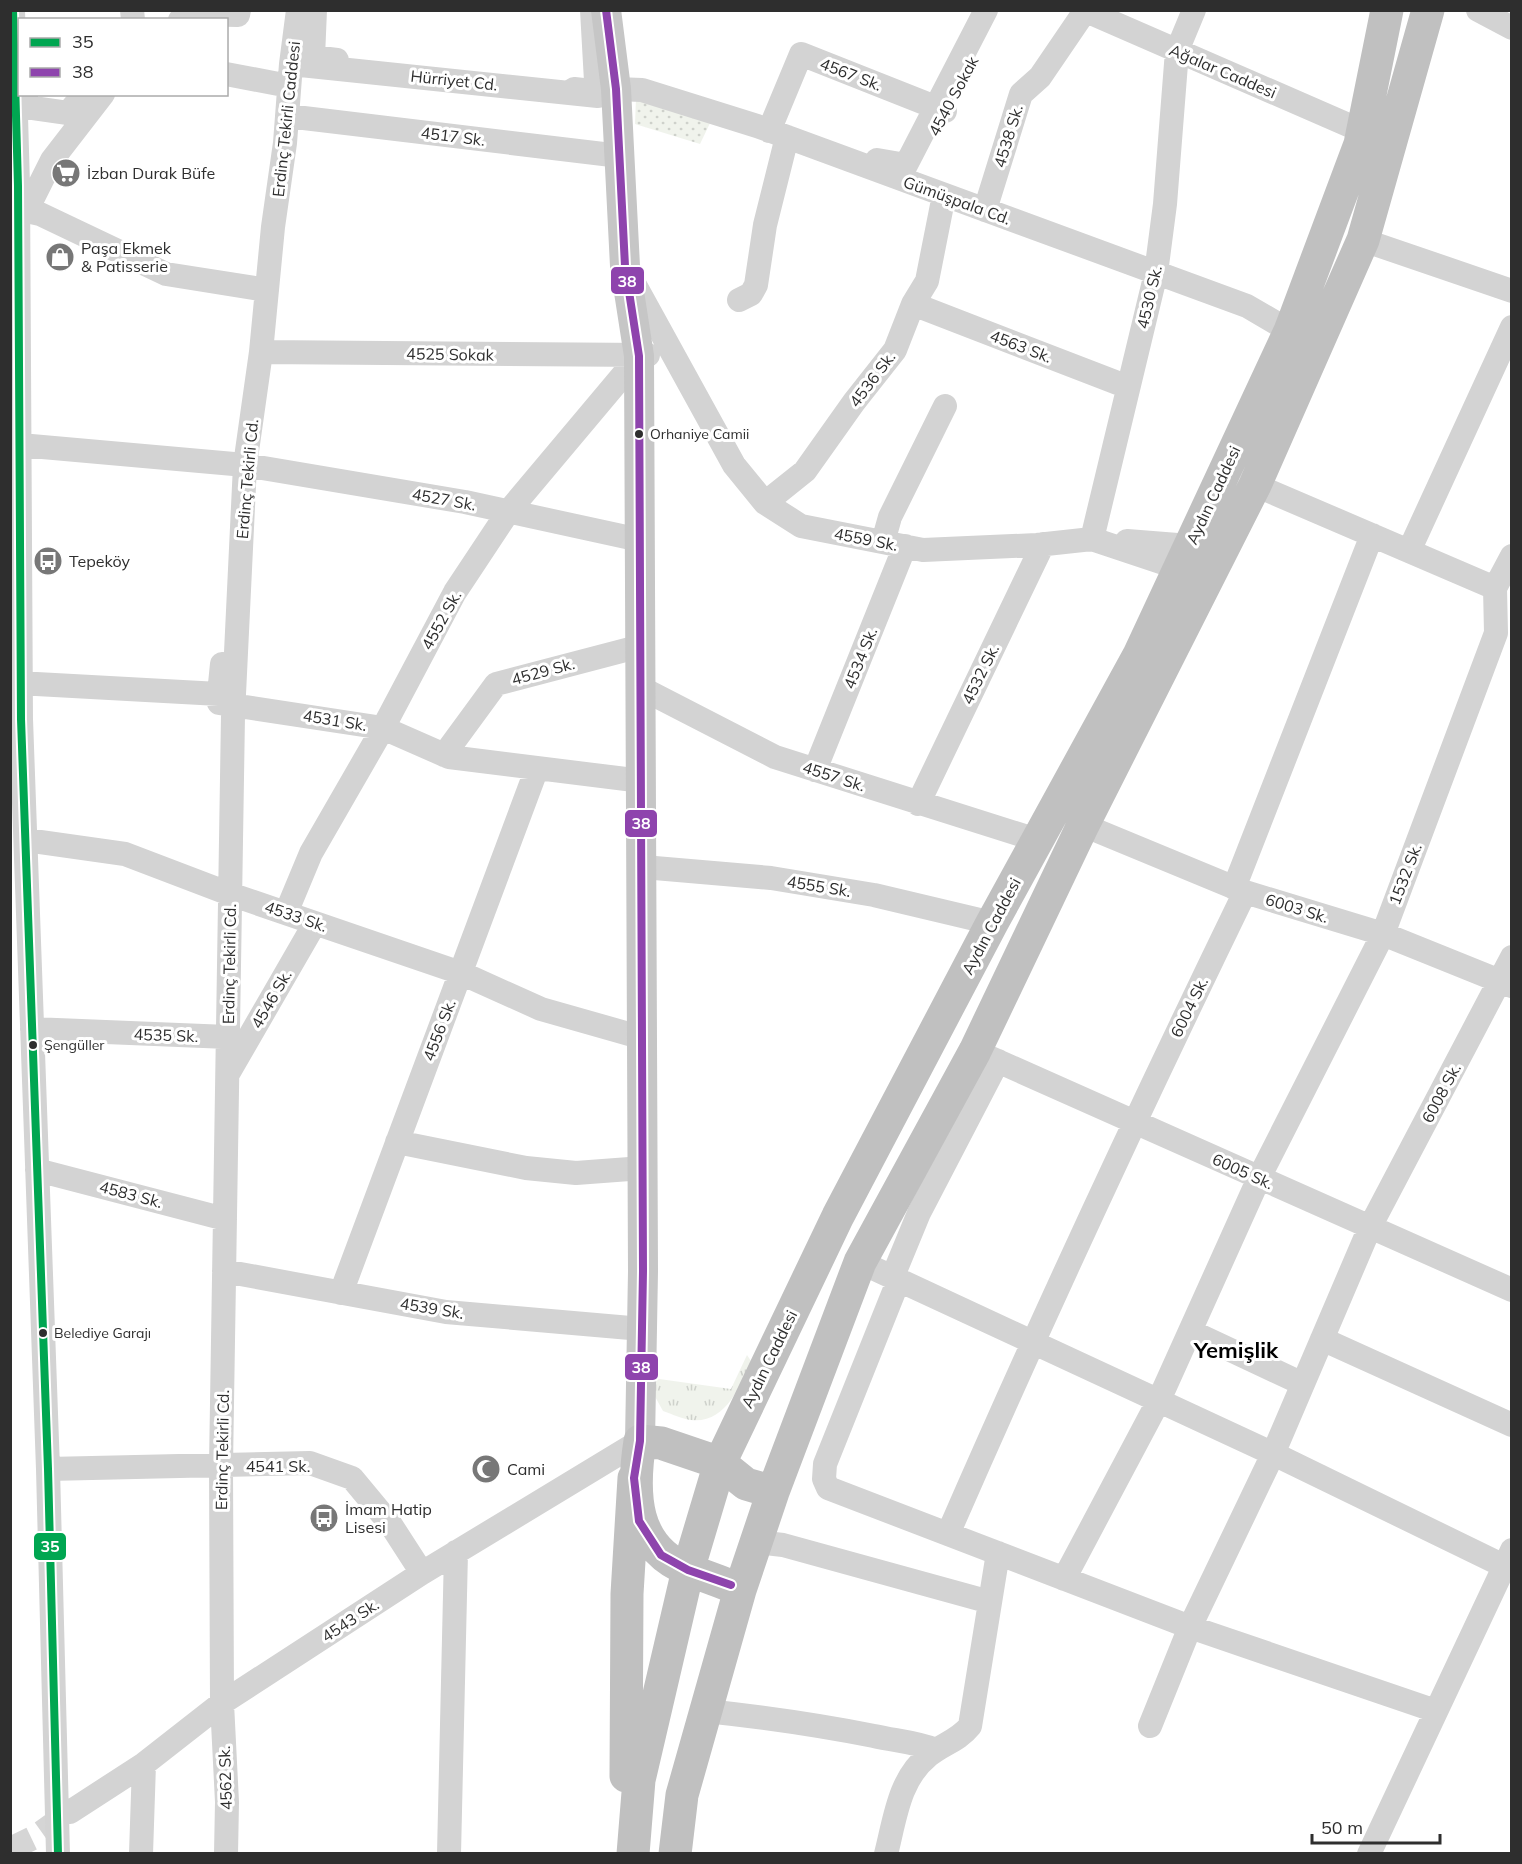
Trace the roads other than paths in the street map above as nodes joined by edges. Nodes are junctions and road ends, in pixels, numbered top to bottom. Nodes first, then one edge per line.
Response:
1 (239, 10) edge
2 (288, 10) edge
3 (298, 10) edge
4 (315, 10) edge
5 (592, 10) edge
6 (606, 10) edge
7 (619, 10) edge
8 (986, 10) edge
9 (999, 10) edge
10 (1194, 10) edge
11 (1387, 10) edge
12 (1428, 10) edge
13 (1478, 10) edge
14 (1084, 11) edge
15 (182, 18) edge
16 (18, 25) edge
17 (1512, 28) edge
18 (1177, 51) junction
19 (228, 74) edge
20 (287, 78) junction
21 (616, 89) junction
22 (26, 96) edge
23 (82, 96) edge
24 (90, 96) edge
25 (101, 96) edge
26 (940, 109) junction
27 (287, 116) junction
28 (776, 130) junction
29 (1362, 131) junction
30 (620, 156) junction
31 (907, 181) junction
32 (944, 195) junction
33 (16, 201) edge
34 (985, 210) junction
35 (273, 227) joint
36 (1363, 240) junction
37 (625, 266) junction
38 (1156, 273) junction
39 (259, 289) junction
40 (1512, 291) edge
41 (739, 300) dead end
42 (914, 304) junction
43 (1512, 327) edge
44 (1290, 331) junction
45 (261, 352) junction
46 (675, 354) junction
47 (639, 356) junction
48 (1128, 387) junction
49 (945, 406) dead end
50 (10, 419) edge
51 (20, 445) junction
52 (239, 465) junction
53 (1255, 485) junction
54 (765, 503) junction
55 (508, 512) junction
56 (1372, 535) junction
57 (1092, 539) junction
58 (640, 540) junction
59 (894, 544) junction
60 (1043, 544) junction
61 (1409, 551) junction
62 (1512, 556) edge
63 (1184, 557) junction
64 (1495, 588) junction
65 (1496, 633) junction
66 (641, 646) junction
67 (1512, 652) edge
68 (641, 688) junction
69 (21, 690) junction
70 (234, 704) junction
71 (383, 728) junction
72 (444, 755) junction
73 (537, 768) junction
74 (815, 770) junction
75 (642, 781) junction
76 (918, 804) junction
77 (1083, 825) junction
78 (26, 840) junction
79 (1037, 840) junction
80 (643, 867) junction
81 (1240, 890) junction
82 (230, 894) junction
83 (286, 913) junction
84 (315, 923) junction
85 (992, 923) junction
86 (1383, 934) junction
87 (1512, 957) edge
88 (461, 973) junction
89 (1506, 984) edge
90 (32, 1029) junction
91 (228, 1037) junction
92 (643, 1038) junction
93 (987, 1056) junction
94 (227, 1075) junction
95 (1133, 1122) junction
96 (397, 1142) junction
97 (643, 1168) junction
98 (37, 1170) junction
99 (1259, 1178) junction
100 (225, 1219) junction
101 (1370, 1227) junction
102 (860, 1262) junction
103 (224, 1271) junction
104 (896, 1278) junction
105 (1512, 1290) edge
106 (341, 1293) junction
107 (642, 1329) junction
108 (1190, 1331) junction
109 (1322, 1339) junction
110 (1032, 1342) junction
111 (1303, 1384) junction
112 (752, 1393) junction
113 (1159, 1400) junction
114 (1512, 1425) edge
115 (651, 1442) junction
116 (1273, 1454) junction
117 (720, 1463) junction
118 (221, 1466) junction
119 (48, 1469) junction
120 (634, 1478) junction
121 (773, 1492) junction
122 (948, 1534) junction
123 (756, 1542) junction
124 (456, 1552) junction
125 (998, 1553) junction
126 (1508, 1558) edge
127 (688, 1570) junction
128 (422, 1573) junction
129 (1064, 1579) junction
130 (740, 1590) junction
131 (990, 1602) junction
132 (1190, 1627) junction
133 (222, 1703) junction
134 (706, 1711) junction
135 (1436, 1711) junction
136 (1150, 1726) dead end
137 (936, 1750) junction
138 (144, 1764) junction
139 (70, 1812) tunnel mouth
140 (633, 1846) edge
141 (58, 1854) edge
142 (141, 1854) edge
143 (226, 1854) edge
144 (449, 1854) edge
145 (675, 1854) edge
146 (886, 1854) edge
147 (1369, 1854) edge

1 - 15 street
2 - 20 street
3 - 20 street, Erdinç Tekirli Caddesi
4 - 5 street
6 - 21 main road
7 - 28 street
8 - 26 street
9 - 26 street, 4540 Sokak
10 - 18 street, 4530 Sk.
11 - 29 highway, Aydın Caddesi
12 - 36 highway, Aydın Caddesi
13 - 17 street
14 - 18 street, Ağalar Caddesi
14 - 34 street, 4538 Sk.
16 - 33 street
18 - 29 street, Ağalar Caddesi
18 - 38 street, 4530 Sk.
19 - 20 street, Hürriyet Cd.
20 - 21 street, Hürriyet Cd.
20 - 27 street, Erdinç Tekirli Caddesi
20 - 39 street
21 - 28 street, Gümüşpala Cd.
21 - 30 main road
22 - 23 street
24 - 33 street
25 - 33 street
26 - 28 street
26 - 28 street, 4567 Sk.
26 - 31 street, 4540 Sokak
27 - 30 street, 4517 Sk.
27 - 35 street, Erdinç Tekirli Caddesi
28 - 31 street, Gümüşpala Cd.
28 - 41 street
29 - 44 highway, Aydın Caddesi
30 - 37 main road
31 - 32 street, Gümüşpala Cd.
32 - 34 street, Gümüşpala Cd.
32 - 42 street, 4536 Sk.
33 - 39 street
33 - 51 street
34 - 38 street, Gümüşpala Cd.
35 - 39 street, Erdinç Tekirli Cd.
36 - 40 street
36 - 53 highway, Aydın Caddesi
37 - 46 street, 4559 Sk.
37 - 47 main road
38 - 44 street, Gümüşpala Cd.
38 - 48 street, 4530 Sk.
39 - 45 street, Erdinç Tekirli Cd.
39 - 52 street
42 - 48 street, 4563 Sk.
42 - 54 street, 4536 Sk.
43 - 61 street
44 - 63 highway, Aydın Caddesi
45 - 47 street, 4525 Sokak
45 - 52 street, Erdinç Tekirli Cd.
46 - 47 street
46 - 54 street, 4559 Sk.
47 - 55 street, 4552 Sk.
47 - 58 main road
48 - 57 street, 4530 Sk.
49 - 59 street, 4534 Sk.
50 - 69 street
51 - 52 street, 4527 Sk.
51 - 69 street
52 - 55 street, 4527 Sk.
52 - 69 street
52 - 70 street, Erdinç Tekirli Cd.
53 - 56 street
53 - 77 highway, Aydın Caddesi
54 - 59 street, 4559 Sk.
55 - 58 street, 4527 Sk.
55 - 71 street, 4552 Sk.
56 - 61 street
56 - 81 street, 6004 Sk.
57 - 60 street, 4559 Sk.
57 - 63 street, 4559 Sk.
58 - 66 main road
59 - 60 street, 4559 Sk.
59 - 74 street, 4534 Sk.
60 - 76 street, 4532 Sk.
61 - 64 street
62 - 64 street, 1532 Sk.
63 - 79 highway, Aydın Caddesi
64 - 65 street, 1532 Sk.
65 - 67 street
65 - 86 street, 1532 Sk.
66 - 68 main road
66 - 72 street, 4529 Sk.
68 - 74 street, 4557 Sk.
68 - 75 main road
69 - 70 street, 4531 Sk.
69 - 78 street
70 - 71 street, 4531 Sk.
70 - 82 street, Erdinç Tekirli Cd.
71 - 72 street, 4531 Sk.
71 - 83 street, 4552 Sk.
72 - 73 street, 4531 Sk.
73 - 75 street, 4531 Sk.
73 - 88 street, 4556 Sk.
74 - 76 street, 4557 Sk.
75 - 80 main road
76 - 79 street, 4557 Sk.
77 - 81 street, 6003 Sk.
77 - 93 highway, Aydın Caddesi
78 - 82 street, 4533 Sk.
78 - 90 street
79 - 85 highway, Aydın Caddesi
80 - 85 street, 4555 Sk.
80 - 92 main road
81 - 86 street, 6003 Sk.
81 - 95 street, 6004 Sk.
82 - 83 street, 4533 Sk.
82 - 91 street, Erdinç Tekirli Cd.
83 - 84 street, 4533 Sk.
84 - 88 street, 4533 Sk.
84 - 94 street, 4546 Sk.
85 - 112 highway, Aydın Caddesi
86 - 89 street, 6003 Sk.
86 - 99 street, 1532 Sk.
87 - 89 street, 6008 Sk.
88 - 92 street, 4533 Sk.
88 - 96 street, 4556 Sk.
89 - 101 street, 6008 Sk.
90 - 91 street, 4535 Sk.
90 - 98 street
91 - 94 street, Erdinç Tekirli Cd.
92 - 97 main road
93 - 95 street, 6005 Sk.
93 - 102 highway, Aydın Caddesi
93 - 104 street
94 - 100 street, Erdinç Tekirli Cd.
95 - 99 street, 6005 Sk.
95 - 110 street, 6004 Sk.
96 - 97 street
96 - 106 street, 4556 Sk.
97 - 107 main road
98 - 100 street, 4583 Sk.
98 - 119 street
99 - 101 street, 6005 Sk.
99 - 108 street, 1532 Sk.
100 - 103 street, Erdinç Tekirli Cd.
101 - 105 street, 6005 Sk.
101 - 109 street, 6008 Sk.
102 - 104 street
102 - 121 highway, Aydın Caddesi
103 - 106 street, 4539 Sk.
103 - 118 street, Erdinç Tekirli Cd.
104 - 110 street
104 - 122 street
106 - 107 street, 4539 Sk.
107 - 115 main road
108 - 111 street
108 - 113 street, 1532 Sk.
109 - 111 street, 6008 Sk.
109 - 114 street
110 - 113 street
110 - 122 street, 6004 Sk.
111 - 116 street, 6008 Sk.
112 - 115 highway
112 - 117 highway, Aydın Caddesi
113 - 116 street
113 - 129 street, 1532 Sk.
115 - 117 highway
115 - 120 highway
115 - 124 street, 4543 Sk.
116 - 126 street
116 - 132 street, 6008 Sk.
117 - 121 highway
117 - 127 highway, Aydın Caddesi
118 - 119 street, 4541 Sk.
118 - 128 street, 4541 Sk.
118 - 133 street, Erdinç Tekirli Cd.
119 - 141 street
120 - 127 highway
120 - 140 highway
121 - 123 highway, Aydın Caddesi
122 - 125 street
123 - 130 highway, Aydın Caddesi
123 - 131 street
124 - 128 street, 4543 Sk.
124 - 144 street
125 - 129 street
125 - 131 street
126 - 135 street
127 - 130 highway
127 - 140 highway, Aydın Caddesi
128 - 133 street, 4543 Sk.
129 - 132 street
130 - 134 highway, Aydın Caddesi
131 - 137 street
132 - 135 street
132 - 136 street, 6008 Sk.
133 - 138 street, 4543 Sk.
133 - 143 street, 4562 Sk.
134 - 137 street
134 - 145 highway, Aydın Caddesi
135 - 147 street
137 - 146 street
138 - 139 street, 4543 Sk.
138 - 142 street

